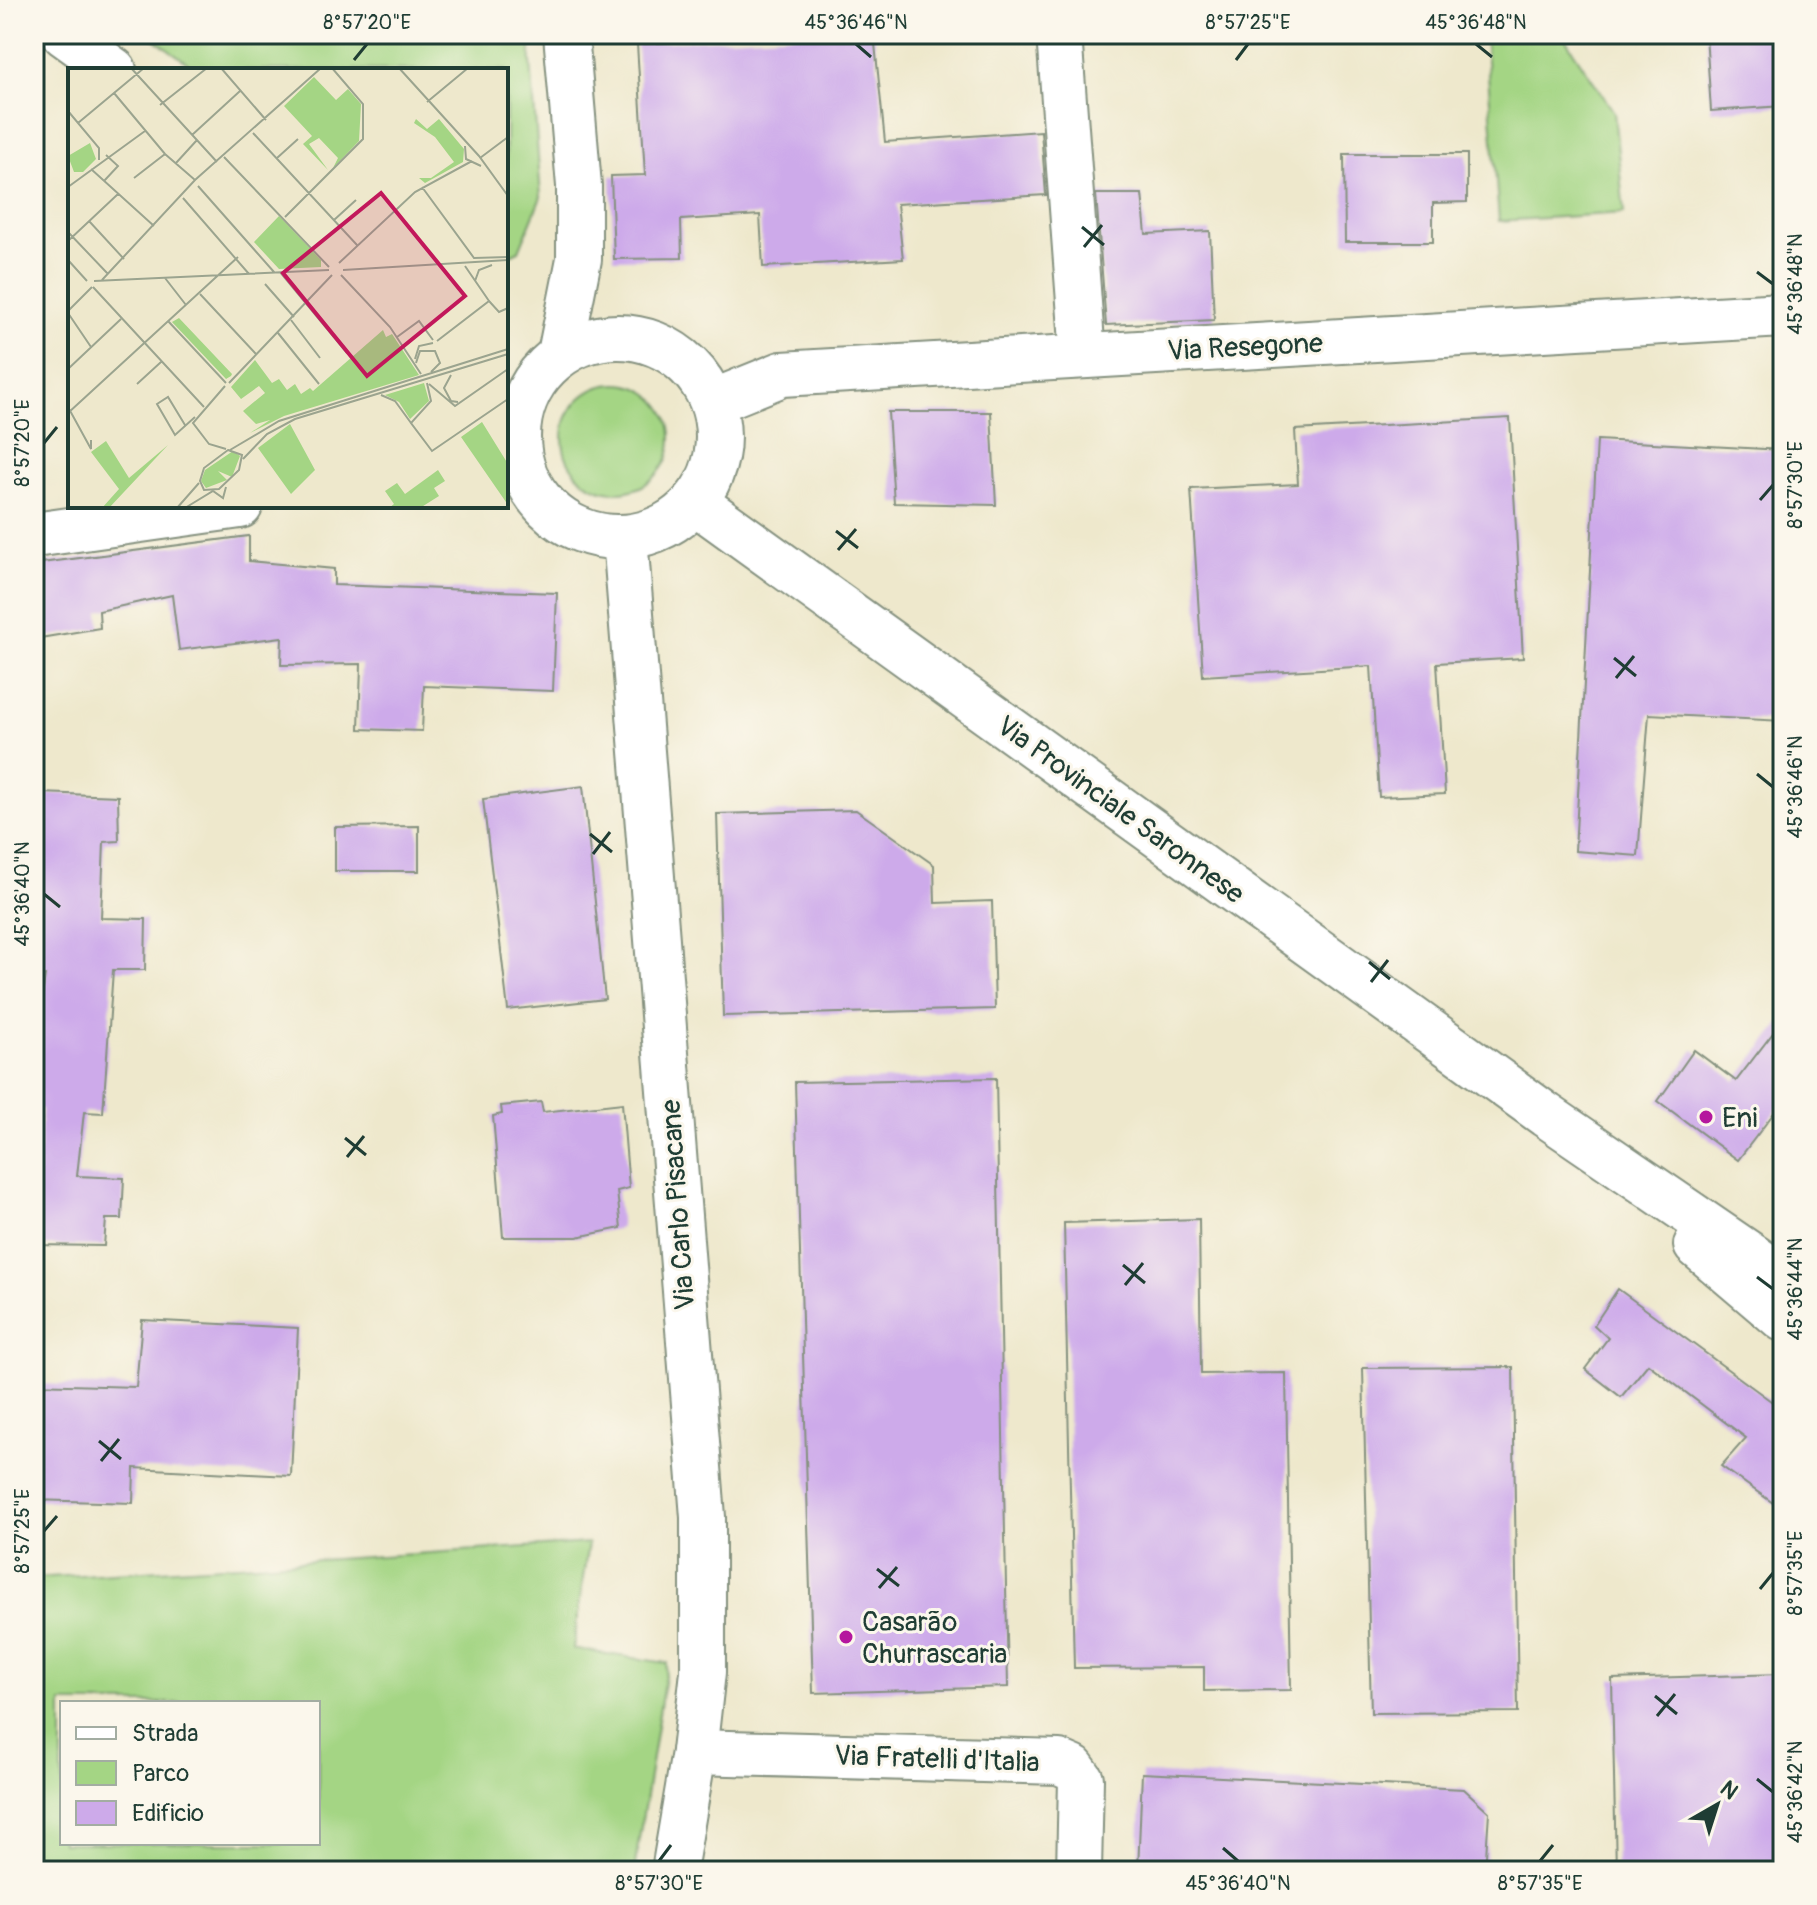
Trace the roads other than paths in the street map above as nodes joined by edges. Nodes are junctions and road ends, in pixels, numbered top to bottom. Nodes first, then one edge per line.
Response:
1 (64, 34) edge
2 (566, 34) edge
3 (1059, 34) edge
4 (111, 68) edge
5 (1783, 315) edge
6 (1083, 356) junction
7 (533, 365) edge
8 (713, 402) junction
9 (514, 468) edge
10 (695, 502) junction
11 (226, 508) edge
12 (34, 535) edge
13 (625, 538) junction
14 (1546, 1115) junction
15 (1783, 1277) edge
16 (1783, 1319) edge
17 (694, 1752) junction
18 (674, 1871) edge
19 (1079, 1871) edge

1 - 4 street
2 - 7 street
3 - 6 street
5 - 6 street, Via Resegone
6 - 8 street, Via Resegone
7 - 8 street
7 - 9 street
8 - 10 street
9 - 13 street
10 - 13 street
10 - 14 street, Via Provinciale Saronnese
11 - 12 street
13 - 17 street, Via Carlo Pisacane
14 - 15 street, Via Provinciale Saronnese
14 - 16 street, Via Provinciale Saronnese
17 - 18 street, Via Carlo Pisacane
17 - 19 street, Via Fratelli d'Italia

